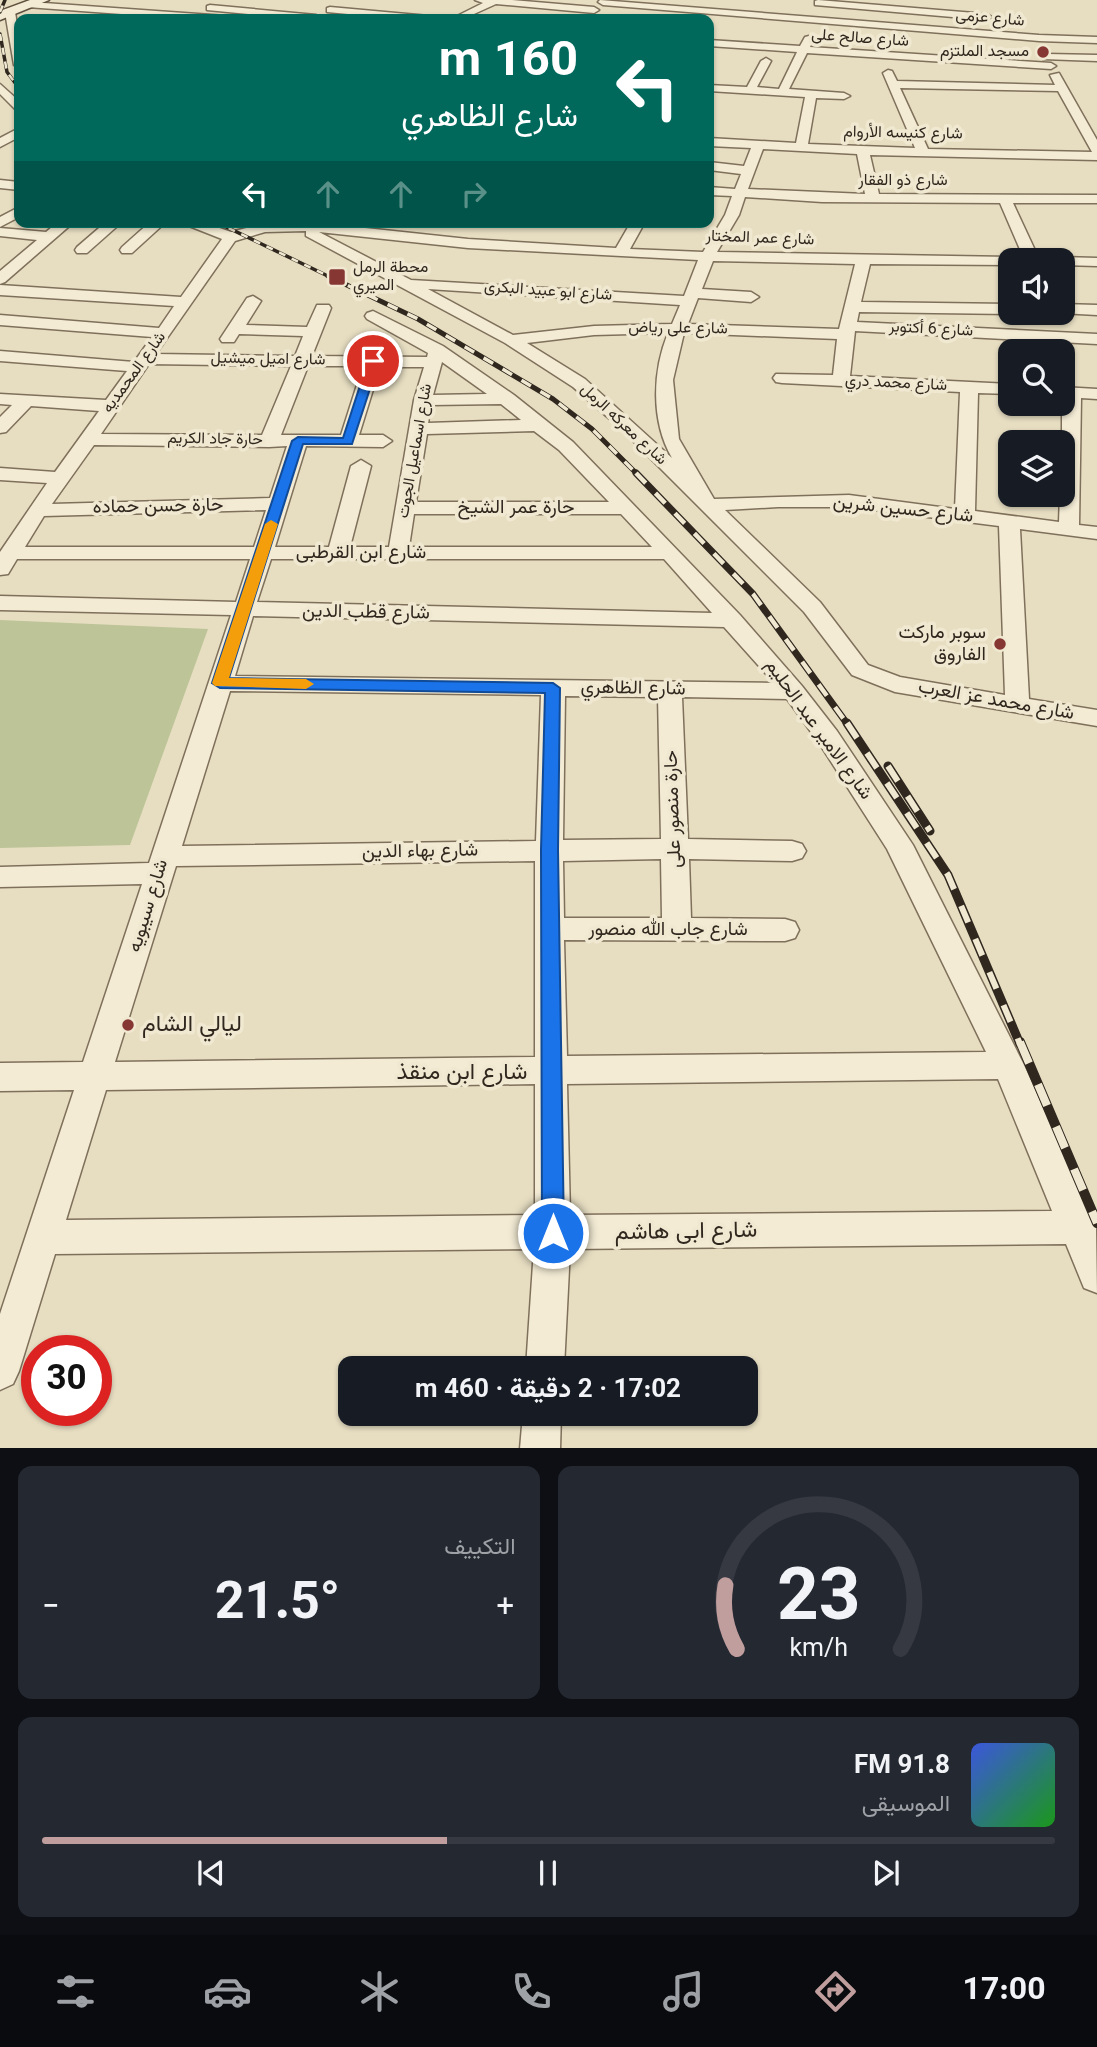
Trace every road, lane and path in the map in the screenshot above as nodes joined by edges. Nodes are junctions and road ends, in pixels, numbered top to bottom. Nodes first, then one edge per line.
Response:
1 (245, 0) edge
2 (349, 0) edge
3 (480, 0) edge
4 (139, 1) edge
5 (495, 1) edge
6 (605, 1) edge
7 (979, 1) edge
8 (33, 2) edge
9 (804, 2) dead end
10 (820, 2) edge
11 (289, 4) dead end
12 (417, 5) dead end
13 (330, 10) junction
14 (594, 10) junction
15 (228, 13) edge
16 (270, 13) junction
17 (15, 14) edge
18 (160, 14) edge
19 (279, 14) edge
20 (322, 14) edge
21 (375, 14) edge
22 (401, 14) edge
23 (467, 14) edge
24 (590, 14) edge
25 (987, 17) junction
26 (818, 20) junction
27 (738, 31) dead end
28 (792, 32) dead end
29 (811, 34) junction
30 (997, 35) junction
31 (1039, 38) junction
32 (1097, 40) edge
33 (885, 41) junction
34 (714, 43) edge
35 (728, 44) junction
36 (803, 51) junction
37 (1097, 58) edge
38 (937, 60) junction
39 (766, 61) dead end
40 (1054, 66) junction
41 (944, 74) dead end
42 (893, 85) junction
43 (0, 87) edge
44 (1060, 88) junction
45 (714, 89) edge
46 (750, 91) junction
47 (782, 93) junction
48 (811, 94) junction
49 (844, 96) dead end
50 (14, 102) edge
51 (5, 111) dead end
52 (14, 116) edge
53 (714, 142) edge
54 (758, 146) junction
55 (801, 149) junction
56 (863, 151) junction
57 (923, 152) junction
58 (1097, 153) edge
59 (714, 167) edge
60 (749, 171) junction
61 (714, 191) edge
62 (741, 194) junction
63 (873, 198) junction
64 (1005, 199) junction
65 (1097, 199) edge
66 (14, 212) edge
67 (0, 223) edge
68 (60, 228) edge
69 (108, 228) edge
70 (163, 228) edge
71 (248, 228) edge
72 (301, 228) edge
73 (354, 228) edge
74 (412, 228) edge
75 (635, 228) edge
76 (219, 230) edge
77 (0, 232) edge
78 (50, 237) junction
79 (402, 237) junction
80 (1027, 248) edge
81 (82, 250) dead end
82 (127, 250) dead end
83 (621, 252) junction
84 (708, 255) junction
85 (863, 259) junction
86 (998, 261) edge
87 (1090, 262) edge
88 (6, 267) edge
89 (0, 279) edge
90 (1097, 282) edge
91 (406, 283) junction
92 (0, 290) edge
93 (692, 297) junction
94 (751, 297) dead end
95 (253, 301) dead end
96 (187, 302) junction
97 (853, 307) junction
98 (323, 308) dead end
99 (998, 309) edge
100 (1075, 309) edge
101 (1097, 310) edge
102 (373, 316) dead end
103 (0, 320) edge
104 (235, 329) junction
105 (847, 330) junction
106 (314, 332) junction
107 (164, 333) junction
108 (676, 334) junction
109 (1097, 339) edge
110 (511, 340) junction
111 (718, 343) dead end
112 (0, 356) edge
113 (435, 356) junction
114 (215, 359) junction
115 (302, 360) junction
116 (373, 361) junction
117 (141, 363) junction
118 (782, 378) dead end
119 (841, 381) junction
120 (969, 387) junction
121 (998, 388) edge
122 (1075, 393) edge
123 (1097, 394) edge
124 (0, 399) edge
125 (423, 400) junction
126 (508, 400) junction
127 (26, 401) junction
128 (111, 406) junction
129 (1067, 416) edge
130 (540, 425) junction
131 (0, 428) edge
132 (418, 429) junction
133 (89, 439) junction
134 (269, 441) junction
135 (298, 441) junction
136 (348, 441) junction
137 (383, 442) dead end
138 (361, 466) dead end
139 (0, 474) edge
140 (61, 478) junction
141 (277, 504) junction
142 (708, 505) junction
143 (405, 508) junction
144 (626, 508) junction
145 (38, 510) junction
146 (965, 516) junction
147 (1009, 521) junction
148 (0, 529) edge
149 (1069, 529) junction
150 (24, 530) junction
151 (1097, 533) edge
152 (262, 552) junction
153 (670, 552) junction
154 (338, 553) junction
155 (398, 553) junction
156 (3, 564) edge
157 (0, 603) edge
158 (243, 610) junction
159 (733, 620) junction
160 (220, 683) junction
161 (895, 684) joint
162 (553, 688) junction
163 (670, 689) junction
164 (794, 691) junction
165 (1017, 704) junction
166 (1097, 718) edge
167 (675, 849) junction
168 (549, 850) junction
169 (792, 851) dead end
170 (162, 865) junction
171 (0, 877) edge
172 (550, 929) junction
173 (677, 930) junction
174 (785, 930) dead end
175 (1009, 1065) junction
176 (552, 1072) junction
177 (95, 1076) junction
178 (0, 1077) edge
179 (1078, 1227) junction
180 (553, 1233) junction
181 (43, 1237) junction
182 (1097, 1275) edge
183 (546, 1356) edge
184 (0, 1371) edge
185 (541, 1426) edge
186 (540, 1448) edge

1 - 15 street
2 - 13 street
3 - 5 street
4 - 15 street
5 - 14 street
5 - 23 street
6 - 14 street
6 - 26 street, شارع عزمى
7 - 25 street
8 - 17 main road
8 - 18 street
9 - 10 street
10 - 25 street
10 - 26 street
11 - 16 street
12 - 22 street
13 - 20 street
13 - 21 street
14 - 24 street
15 - 16 street
16 - 19 street
25 - 30 street
26 - 29 street
26 - 33 street, شارع عزمى
27 - 35 street
28 - 29 street
29 - 36 street
30 - 31 street, شارع عزمى
30 - 33 street, شارع عزمى
31 - 32 street, شارع عزمى
31 - 40 street
33 - 36 street, شارع صالح على
33 - 38 street, شارع صالح على
33 - 42 street
34 - 35 street, شارع صالح على
35 - 36 street, شارع صالح على
36 - 47 street
37 - 40 street, شارع صالح على
38 - 40 street, شارع صالح على
38 - 41 street
39 - 46 street
40 - 44 street
42 - 44 street
42 - 57 street
43 - 50 street
44 - 58 street
45 - 46 street
46 - 47 street
47 - 48 street
48 - 49 street
48 - 55 street
51 - 52 street
53 - 54 street, شارع كنيسه الأروام
54 - 55 street, شارع كنيسه الأروام
54 - 60 street
55 - 56 street, شارع كنيسه الأروام
56 - 57 street, شارع كنيسه الأروام
56 - 63 street
57 - 58 street, شارع كنيسه الأروام
59 - 60 street
60 - 62 street
61 - 62 street, شارع ذو الفقار
62 - 63 street, شارع ذو الفقار
62 - 84 street
63 - 64 street, شارع ذو الفقار
64 - 65 street, شارع ذو الفقار
64 - 80 street
66 - 67 street
68 - 78 street
69 - 81 street
70 - 82 street
71 - 76 street
72 - 91 street, شارع معركه الرمل
73 - 79 street, شارع عمر المختار
74 - 79 street
75 - 83 street
76 - 96 street, شارع المحمديه
77 - 78 street
78 - 88 street
79 - 83 street, شارع عمر المختار
83 - 84 street, شارع عمر المختار
84 - 85 street, شارع عمر المختار
84 - 93 street
85 - 86 street, شارع عمر المختار
85 - 97 street
87 - 90 street
88 - 89 street
91 - 93 street, شارع ابو عبيد البكرى
91 - 110 street, شارع معركه الرمل
92 - 96 street
93 - 94 street, شارع ابو عبيد البكرى
93 - 108 street
95 - 104 street
96 - 107 street, شارع المحمديه
97 - 99 street
97 - 105 street
98 - 106 street
100 - 101 street
102 - 113 street, شارع الامير عبد الحليم
103 - 107 street
104 - 106 street
104 - 114 street
105 - 108 street, شارع على رياض
105 - 109 street, شارع 6 أكتوبر
105 - 119 street
106 - 115 street
107 - 117 street, شارع المحمديه
108 - 110 street, شارع على رياض
108 - 111 street
108 - 142 street
110 - 142 street, شارع معركه الرمل
112 - 117 street, شارع اميل ميشيل
113 - 116 street, شارع اميل ميشيل
113 - 125 street, شارع اسماعيل الجوت
113 - 126 street, شارع الامير عبد الحليم
114 - 115 street, شارع اميل ميشيل
114 - 117 street, شارع اميل ميشيل
115 - 116 street, شارع اميل ميشيل
115 - 134 street
116 - 136 street
117 - 128 street, شارع المحمديه
118 - 119 street, شارع محمد دري
119 - 120 street, شارع محمد دري
120 - 121 street, شارع محمد دري
120 - 146 street
122 - 123 street
124 - 127 street
125 - 126 street
125 - 132 street, شارع اسماعيل الجوت
126 - 130 street, شارع الامير عبد الحليم
127 - 128 street
127 - 131 street
128 - 133 street, شارع المحمديه
129 - 149 street
130 - 132 street
130 - 144 street, شارع الامير عبد الحليم
132 - 143 street, شارع اسماعيل الجوت
133 - 134 street, حارة جاد الكريم
133 - 140 street, شارع المحمديه
134 - 135 street, حارة جاد الكريم
135 - 136 street, حارة جاد الكريم
135 - 141 street, شارع سيبويه
136 - 137 street, حارة جاد الكريم
138 - 154 street
139 - 140 street
140 - 145 street, شارع المحمديه
141 - 145 street, حارة حسن حماده
141 - 152 street, شارع سيبويه
142 - 146 street, شارع حسين شرين
142 - 161 street, شارع معركه الرمل
143 - 144 street, حارة عمر الشيخ
143 - 155 street, شارع اسماعيل الجوت
144 - 153 street, شارع الامير عبد الحليم
145 - 150 street, شارع المحمديه
146 - 147 street, شارع حسين شرين
147 - 149 street, شارع حسين شرين
147 - 165 street
148 - 150 street
149 - 151 street, شارع حسين شرين
150 - 156 street, شارع المحمديه
152 - 154 street, شارع ابن القرطبى
152 - 156 street, شارع ابن القرطبى
152 - 158 street, شارع سيبويه
153 - 155 street, شارع ابن القرطبى
153 - 159 street, شارع الامير عبد الحليم
154 - 155 street, شارع ابن القرطبى
157 - 158 street, شارع قطب الدين
158 - 159 street, شارع قطب الدين
158 - 160 street, شارع سيبويه
159 - 164 street, شارع الامير عبد الحليم
160 - 162 street, شارع الظاهري
160 - 170 street, شارع سيبويه
161 - 165 street, شارع محمد عز العرب
162 - 163 street, شارع الظاهري
162 - 168 street
163 - 164 street, شارع الظاهري
163 - 167 street, حارة منصور على
164 - 175 street, شارع الامير عبد الحليم
165 - 166 street, شارع محمد عز العرب
167 - 168 street, شارع بهاء الدين
167 - 169 street, شارع بهاء الدين
167 - 173 street, حارة منصور على
168 - 170 street, شارع بهاء الدين
168 - 172 street
170 - 171 street, شارع بهاء الدين
170 - 177 street, شارع سيبويه
172 - 173 street, شارع جاب الله منصور
172 - 176 street
173 - 174 street, شارع جاب الله منصور
175 - 176 street, شارع ابن منقذ
175 - 179 street, شارع الامير عبد الحليم
176 - 177 street, شارع ابن منقذ
176 - 180 street
177 - 178 street, شارع ابن منقذ
177 - 181 street, شارع سيبويه
179 - 180 street, شارع ابى هاشم
179 - 182 street, شارع الامير عبد الحليم
180 - 181 street, شارع ابى هاشم
180 - 183 street
181 - 184 street, شارع سيبويه
185 - 186 street

